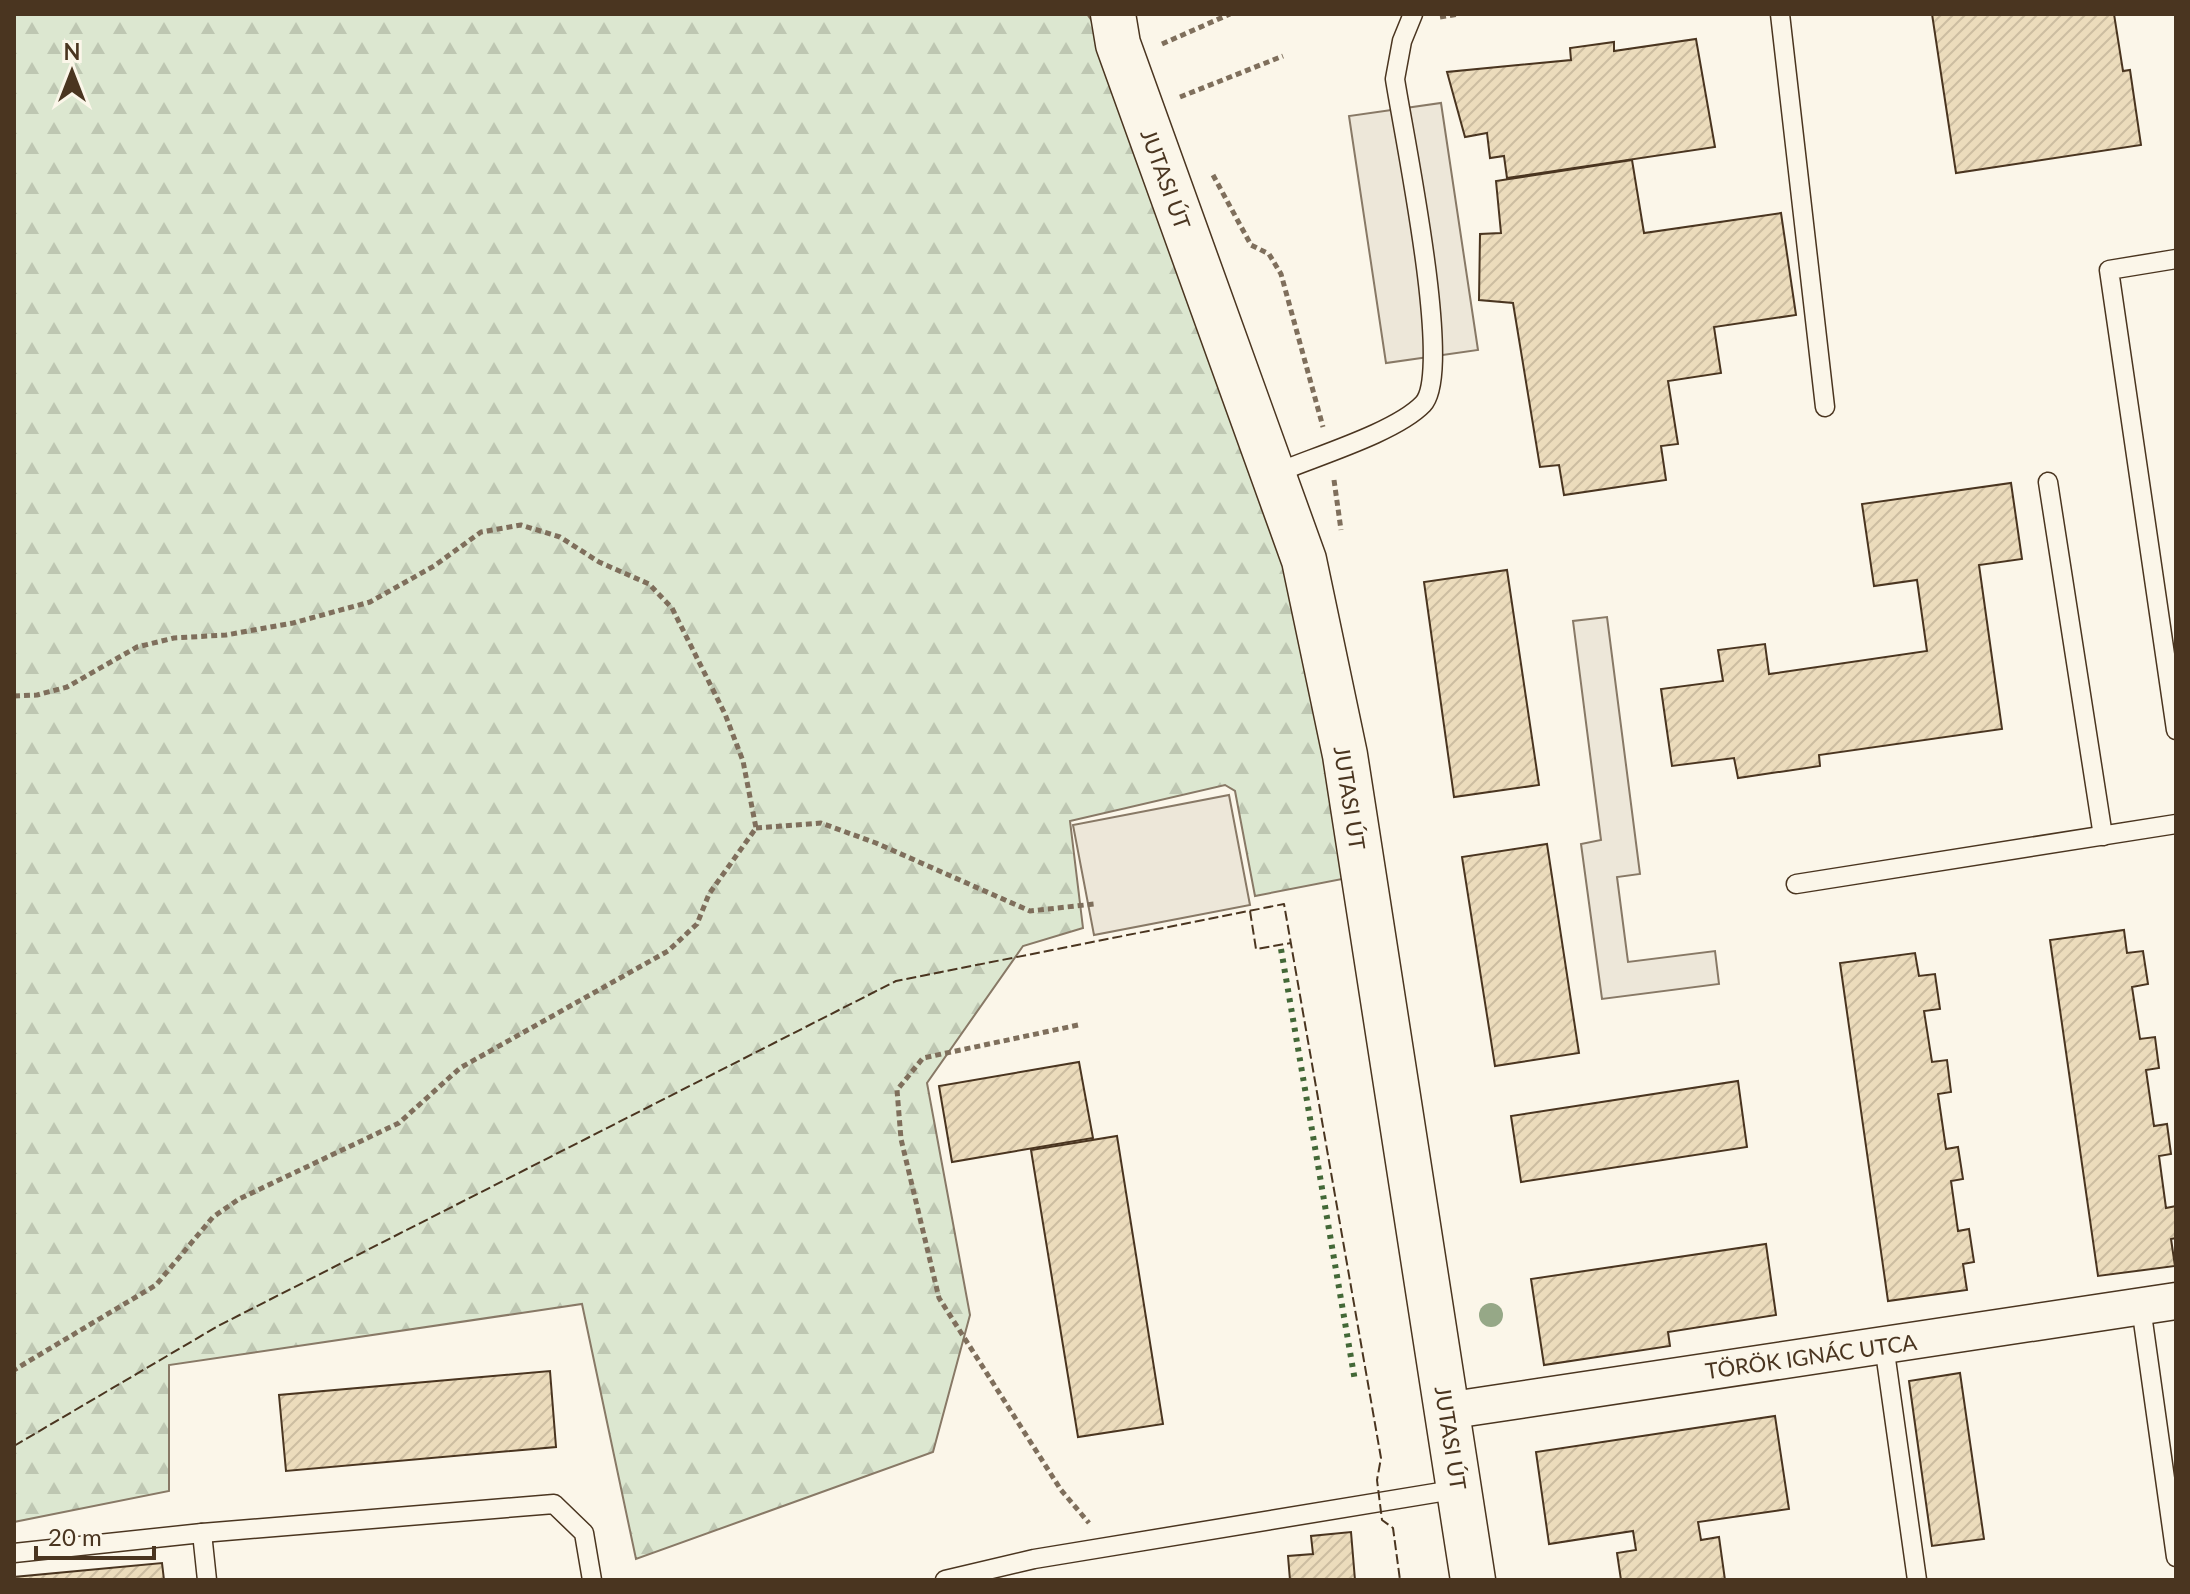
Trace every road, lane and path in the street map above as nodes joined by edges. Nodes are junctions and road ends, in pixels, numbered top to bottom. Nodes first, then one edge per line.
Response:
1 (1230, 14) edge
2 (1413, 14) edge
3 (1780, 14) edge
4 (1120, 30) edge
5 (1283, 56) dead end
6 (1173, 99) dead end
7 (1208, 166) dead end
8 (2176, 259) edge
9 (1825, 407) dead end
10 (1329, 450) junction
11 (1274, 474) junction
12 (2048, 482) dead end
13 (14, 696) edge
14 (2176, 730) edge
15 (2176, 824) edge
16 (756, 828) junction
17 (2103, 836) junction
18 (1796, 884) dead end
19 (1094, 904) dead end
20 (1078, 1025) dead end
21 (2159, 1304) edge
22 (1884, 1345) junction
23 (14, 1370) edge
24 (1446, 1411) junction
25 (1459, 1489) junction
26 (202, 1533) junction
27 (1109, 1546) junction
28 (14, 1553) edge
29 (2176, 1557) edge
30 (207, 1580) edge
31 (592, 1580) edge
32 (945, 1580) edge
33 (1473, 1580) edge
34 (1917, 1580) edge

1 - 4 path
2 - 10 lane
3 - 9 lane
4 - 11 street, JUTASI ÚT
5 - 6 path
7 - 10 path
8 - 14 lane
10 - 11 lane
11 - 24 street, JUTASI ÚT
12 - 17 lane
13 - 16 path
15 - 17 lane
16 - 19 path
16 - 23 path
17 - 18 lane
20 - 27 path
21 - 22 street, TÖRÖK IGNÁC UTCA
21 - 29 lane
22 - 24 street, TÖRÖK IGNÁC UTCA
22 - 34 lane
24 - 25 street, JUTASI ÚT
25 - 27 lane
25 - 33 street, JUTASI ÚT
26 - 28 lane
26 - 30 lane
26 - 31 lane
27 - 32 lane

